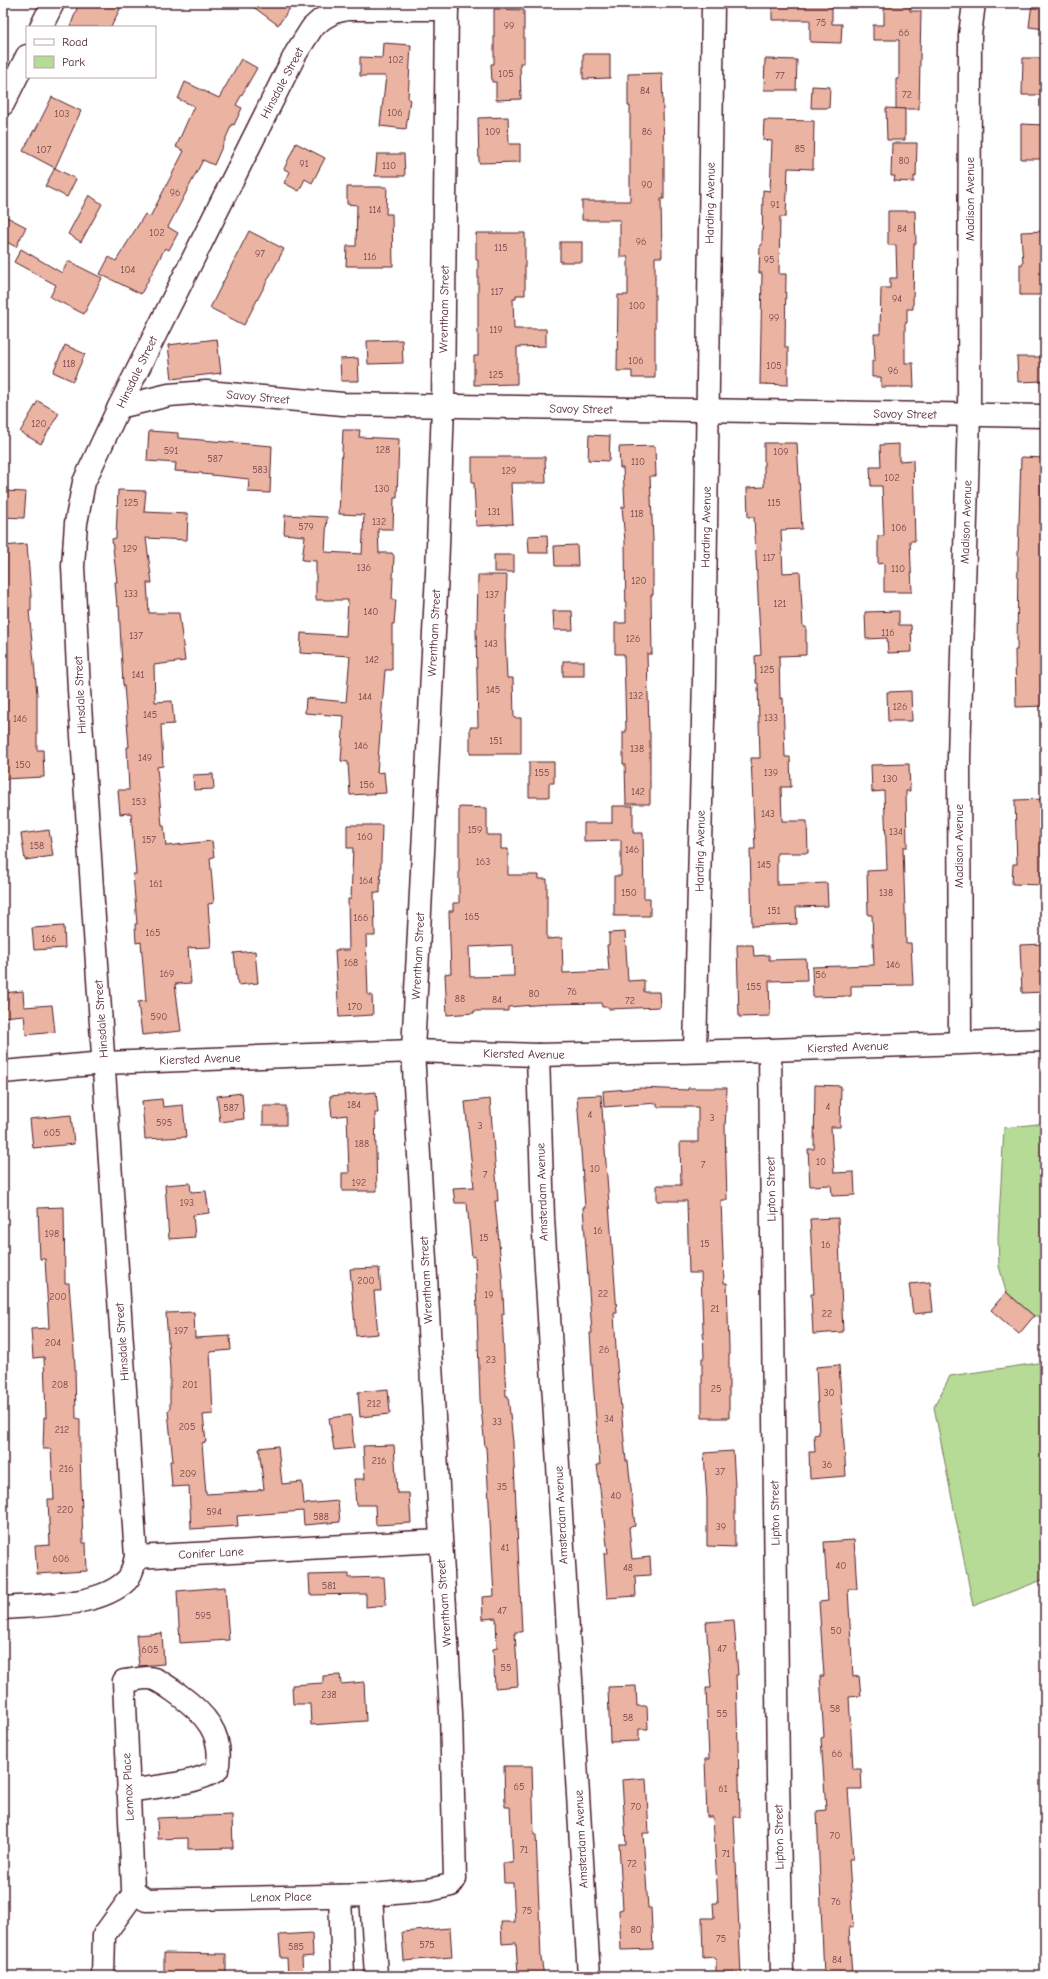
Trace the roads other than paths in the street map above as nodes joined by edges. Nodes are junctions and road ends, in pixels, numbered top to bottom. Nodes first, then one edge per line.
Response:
1 (54, 3) edge
2 (713, 3) edge
3 (974, 3) edge
4 (447, 6) edge
5 (42, 26) edge
6 (26, 58) edge
7 (3, 104) edge
8 (119, 407) junction
9 (443, 407) junction
10 (708, 411) junction
11 (969, 415) junction
12 (1045, 416) edge
13 (1045, 1040) edge
14 (960, 1042) junction
15 (770, 1050) junction
16 (413, 1051) junction
17 (695, 1051) junction
18 (538, 1055) junction
19 (104, 1063) junction
20 (3, 1072) edge
21 (440, 1541) junction
22 (136, 1557) junction
23 (3, 1608) edge
24 (128, 1791) junction
25 (429, 1890) joint
26 (135, 1892) junction
27 (371, 1895) junction
28 (340, 1896) junction
29 (103, 1976) edge
30 (343, 1976) edge
31 (376, 1976) edge
32 (589, 1976) edge
33 (782, 1976) edge

1 - 5 street
2 - 10 street, Harding Avenue
3 - 11 street, Madison Avenue
4 - 8 street, Hinsdale Street
4 - 9 street, Wrentham Street
6 - 7 street
8 - 9 street, Savoy Street
8 - 19 street, Hinsdale Street
9 - 10 street, Savoy Street
9 - 16 street, Wrentham Street
10 - 11 street, Savoy Street
10 - 17 street, Harding Avenue
11 - 12 street, Savoy Street
11 - 14 street, Madison Avenue
13 - 14 street, Kiersted Avenue
14 - 15 street, Kiersted Avenue
15 - 17 street, Kiersted Avenue
15 - 33 street, Lipton Street
16 - 18 street, Kiersted Avenue
16 - 19 street, Kiersted Avenue
16 - 21 street, Wrentham Street
17 - 18 street, Kiersted Avenue
18 - 32 street, Amsterdam Avenue
19 - 20 street, Kiersted Avenue
19 - 22 street, Hinsdale Street
21 - 22 street, Conifer Lane
21 - 25 street, Wrentham Street
22 - 23 street
24 - 24 street, Lennox Place
24 - 26 street, Lennox Place
25 - 27 street, Lenox Place
26 - 28 street, Lenox Place
26 - 29 street
27 - 28 street, Lenox Place
27 - 31 street
28 - 30 street

